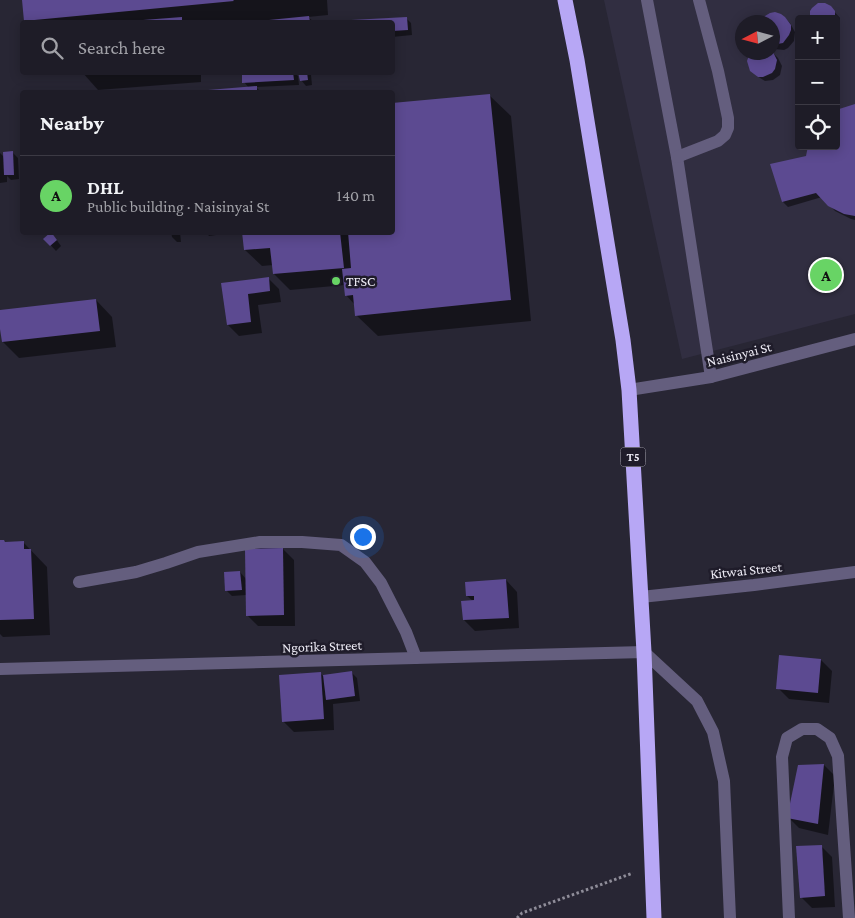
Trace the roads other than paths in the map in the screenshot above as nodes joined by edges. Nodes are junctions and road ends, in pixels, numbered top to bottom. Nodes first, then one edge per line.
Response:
1 (566, 0) edge
2 (647, 0) edge
3 (699, 0) edge
4 (677, 157) junction
5 (855, 339) edge
6 (711, 377) junction
7 (629, 390) junction
8 (855, 572) edge
9 (79, 582) dead end
10 (641, 597) junction
11 (644, 652) junction
12 (416, 658) junction
13 (0, 669) edge
14 (654, 918) edge
15 (730, 918) edge
16 (789, 918) edge
17 (849, 918) edge

1 - 7 highway, T5
2 - 4 street
3 - 4 street
4 - 6 street
5 - 6 street, Naisinyai St
6 - 7 street, Naisinyai St
7 - 10 highway, T5
8 - 10 street, Kitwai Street
9 - 12 street
10 - 11 highway, T5
11 - 12 street, Ngorika Street
11 - 14 highway, T5
11 - 15 street
12 - 13 street, Ngorika Street
16 - 17 street

